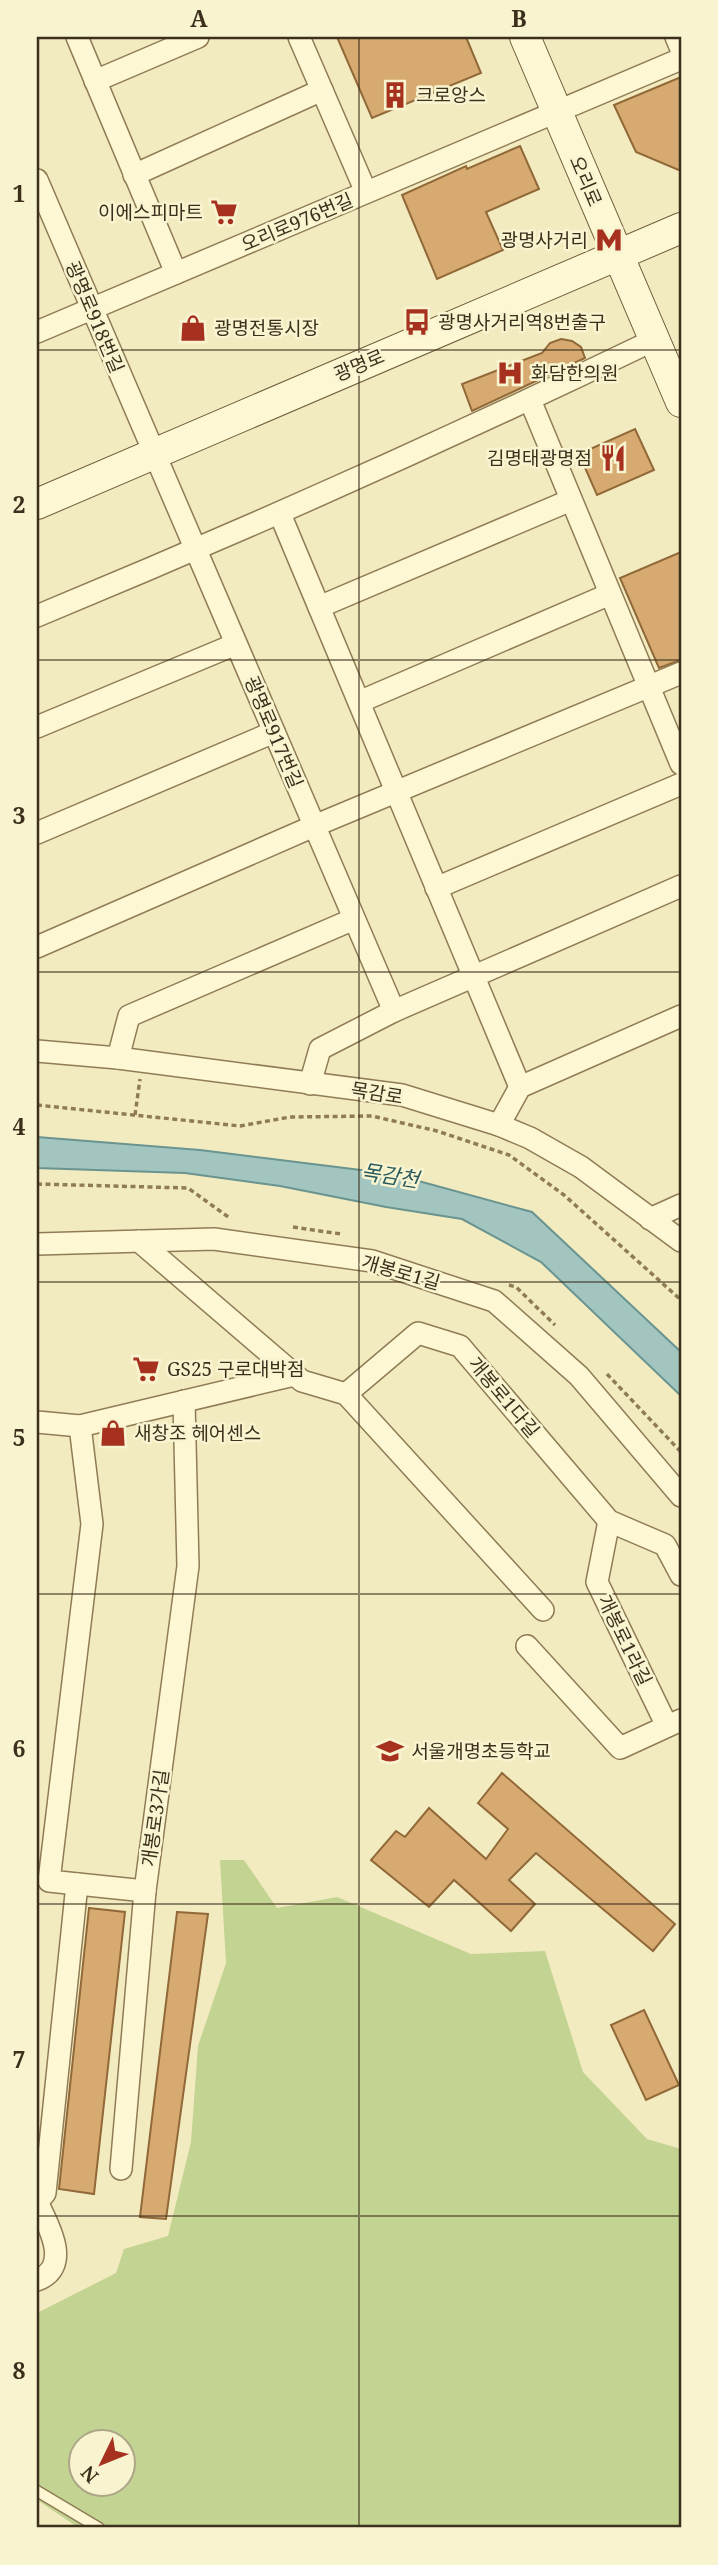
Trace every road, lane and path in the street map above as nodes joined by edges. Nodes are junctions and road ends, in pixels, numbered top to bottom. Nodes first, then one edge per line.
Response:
1 (77, 37) edge
2 (198, 37) edge
3 (299, 37) edge
4 (524, 37) edge
5 (676, 37) edge
6 (681, 49) edge
7 (681, 59) edge
8 (95, 81) junction
9 (322, 90) junction
10 (557, 112) junction
11 (134, 175) junction
12 (37, 180) edge
13 (366, 192) junction
14 (43, 213) edge
15 (681, 228) edge
16 (618, 254) junction
17 (176, 273) junction
18 (92, 309) junction
19 (37, 332) edge
20 (654, 340) junction
21 (530, 400) junction
22 (681, 402) edge
23 (153, 454) junction
24 (571, 500) junction
25 (37, 503) edge
26 (280, 514) junction
27 (195, 551) junction
28 (610, 594) junction
29 (319, 607) junction
30 (37, 616) edge
31 (236, 644) junction
32 (681, 673) edge
33 (649, 687) junction
34 (359, 702) junction
35 (37, 727) edge
36 (274, 732) junction
37 (681, 764) edge
38 (681, 784) edge
39 (396, 792) junction
40 (314, 826) junction
41 (37, 833) edge
42 (681, 886) edge
43 (436, 888) junction
44 (354, 919) junction
45 (37, 947) edge
46 (474, 977) junction
47 (394, 1011) junction
48 (681, 1016) edge
49 (37, 1051) edge
50 (118, 1058) junction
51 (143, 1062) junction
52 (310, 1084) junction
53 (520, 1087) junction
54 (37, 1105) edge
55 (135, 1115) junction
56 (499, 1125) junction
57 (681, 1205) edge
58 (650, 1219) junction
59 (139, 1241) junction
60 (681, 1241) edge
61 (37, 1244) edge
62 (681, 1300) edge
63 (294, 1375) junction
64 (346, 1394) junction
65 (184, 1401) junction
66 (37, 1422) edge
67 (80, 1426) junction
68 (681, 1496) edge
69 (609, 1521) junction
70 (681, 1575) edge
71 (544, 1610) dead end
72 (527, 1646) dead end
73 (674, 1723) edge
74 (77, 1884) junction
75 (145, 1891) junction
76 (121, 2169) dead end
77 (37, 2202) edge
78 (37, 2280) edge
79 (37, 2491) edge
80 (99, 2528) edge

1 - 8 street
2 - 8 street
3 - 9 street
4 - 10 main road, 오리로
5 - 6 street
7 - 10 street, 오리로976번길
8 - 11 street
9 - 11 street
9 - 13 street
10 - 13 street, 오리로976번길
10 - 16 main road, 오리로
11 - 17 street
12 - 14 street, 광명로918번길
13 - 17 street, 오리로976번길
14 - 18 street, 광명로918번길
15 - 16 main road, 광명로
16 - 20 main road, 오리로
16 - 23 main road, 광명로
17 - 18 street, 오리로976번길
18 - 19 street, 오리로976번길
18 - 23 street, 광명로918번길
20 - 21 street
20 - 22 main road, 오리로
21 - 24 street
21 - 26 street
23 - 25 main road, 광명로
23 - 27 street, 광명로917번길
24 - 28 street
24 - 29 street
26 - 27 street
26 - 29 street
27 - 30 street
27 - 31 street, 광명로917번길
28 - 33 street
28 - 34 street
29 - 34 street
31 - 35 street
31 - 36 street, 광명로917번길
32 - 33 street
33 - 37 street
33 - 39 street
34 - 39 street
36 - 40 street, 광명로917번길
36 - 41 street
38 - 43 street
39 - 40 street
39 - 43 street
40 - 44 street, 광명로917번길
40 - 45 street
42 - 46 street
43 - 46 street
44 - 47 street, 광명로917번길
44 - 50 street
46 - 47 street
46 - 53 street
47 - 52 street
48 - 53 street
49 - 50 street, 목감로
50 - 51 street, 목감로
51 - 52 street, 목감로
51 - 55 path
52 - 56 street, 목감로
53 - 56 street
54 - 55 path
55 - 62 path
56 - 58 street, 목감로
57 - 58 street
58 - 60 street, 목감로
59 - 61 street, 개봉로1길
59 - 63 street
59 - 68 street, 개봉로1길
63 - 64 street
63 - 65 street
64 - 69 street, 개봉로1다길
64 - 71 street
65 - 67 street
65 - 75 street, 개봉로3가길
66 - 67 street
67 - 74 street, 개봉로3가길
69 - 70 street
69 - 73 street, 개봉로1라길
72 - 73 street, 개봉로1라길
74 - 75 street, 개봉로3가길
74 - 77 street
75 - 76 street
77 - 78 street
79 - 80 lane

